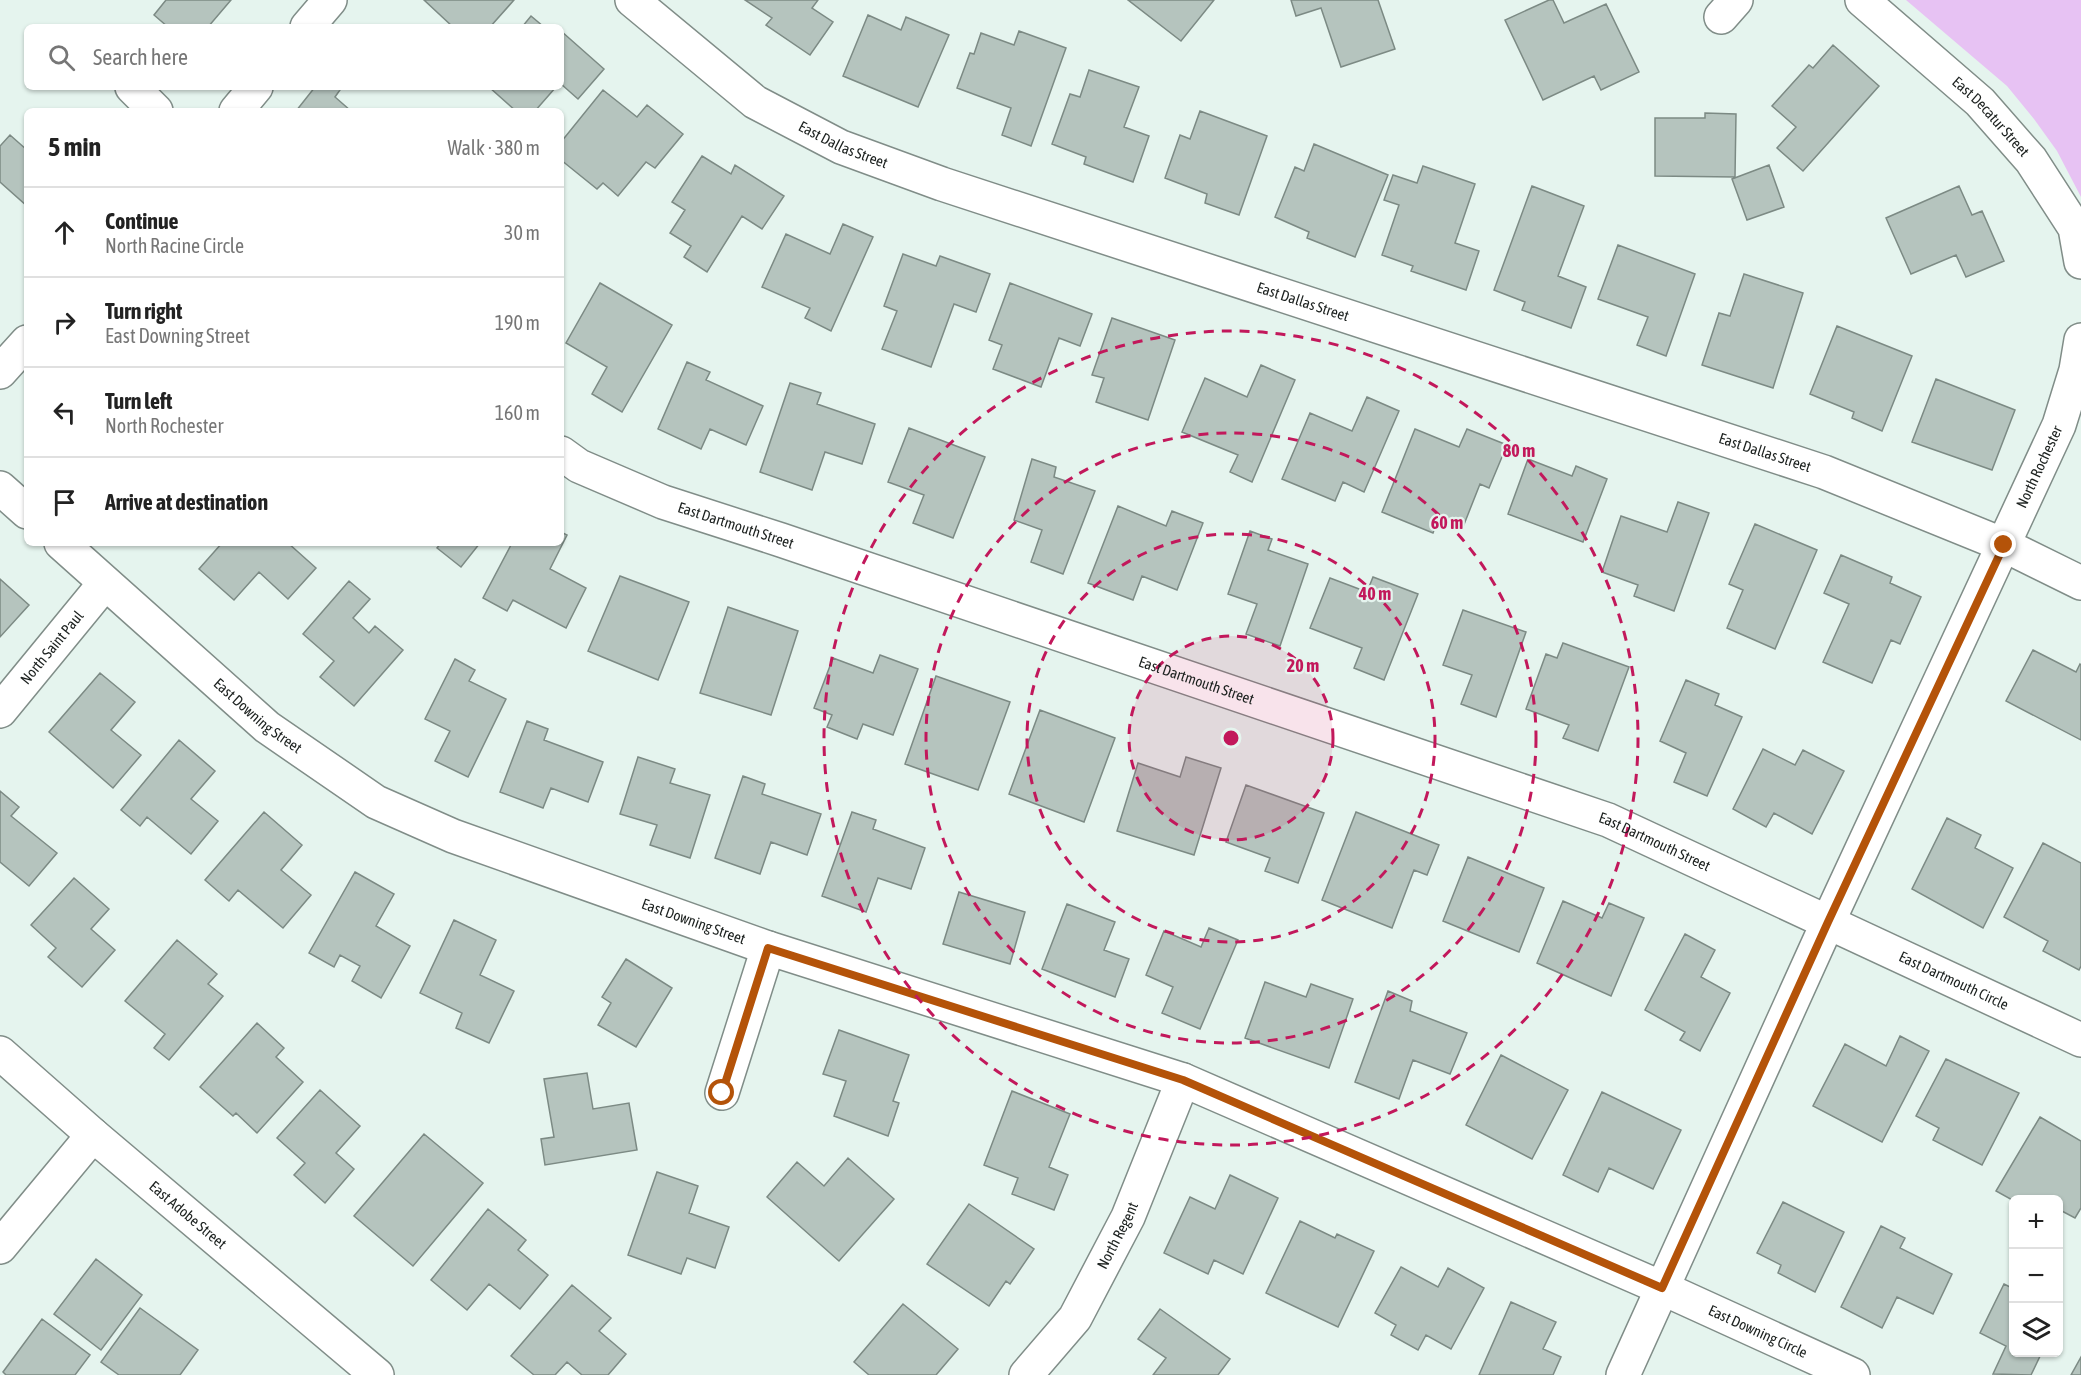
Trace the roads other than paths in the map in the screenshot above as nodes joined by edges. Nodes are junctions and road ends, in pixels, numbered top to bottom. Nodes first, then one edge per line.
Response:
1 (330, 0) edge
2 (633, 0) edge
3 (1862, 0) edge
4 (310, 24) edge
5 (135, 90) edge
6 (254, 90) edge
7 (153, 108) edge
8 (238, 108) edge
9 (2081, 262) edge
10 (2081, 340) edge
11 (24, 345) edge
12 (0, 372) edge
13 (564, 455) edge
14 (0, 488) edge
15 (24, 509) edge
16 (2004, 545) junction
17 (64, 546) edge
18 (105, 583) junction
19 (2081, 583) edge
20 (0, 711) edge
21 (1828, 922) junction
22 (768, 948) junction
23 (2081, 1040) edge
24 (0, 1053) edge
25 (1183, 1080) junction
26 (722, 1093) dead end
27 (93, 1135) junction
28 (0, 1247) edge
29 (1662, 1288) junction
30 (356, 1368) edge
31 (1026, 1375) edge
32 (1623, 1375) edge
33 (1853, 1375) edge

1 - 4 street
2 - 16 street, East Dallas Street
3 - 9 street, East Decatur Street
5 - 7 street
6 - 8 street
10 - 16 street, North Rochester
11 - 12 street
13 - 21 street, East Dartmouth Street
14 - 15 street
16 - 19 street, East Dallas Street
16 - 21 street, North Rochester
17 - 18 street, East Downing Street
18 - 20 street, North Saint Paul
18 - 22 street, East Downing Street
21 - 23 street, East Dartmouth Circle
21 - 29 street, North Rochester
22 - 25 street, East Downing Street
22 - 26 street
24 - 27 street, East Adobe Street
25 - 29 street, East Downing Street
25 - 31 street, North Regent
27 - 28 street
27 - 30 street, East Adobe Street
29 - 32 street, North Rochester
29 - 33 street, East Downing Circle

